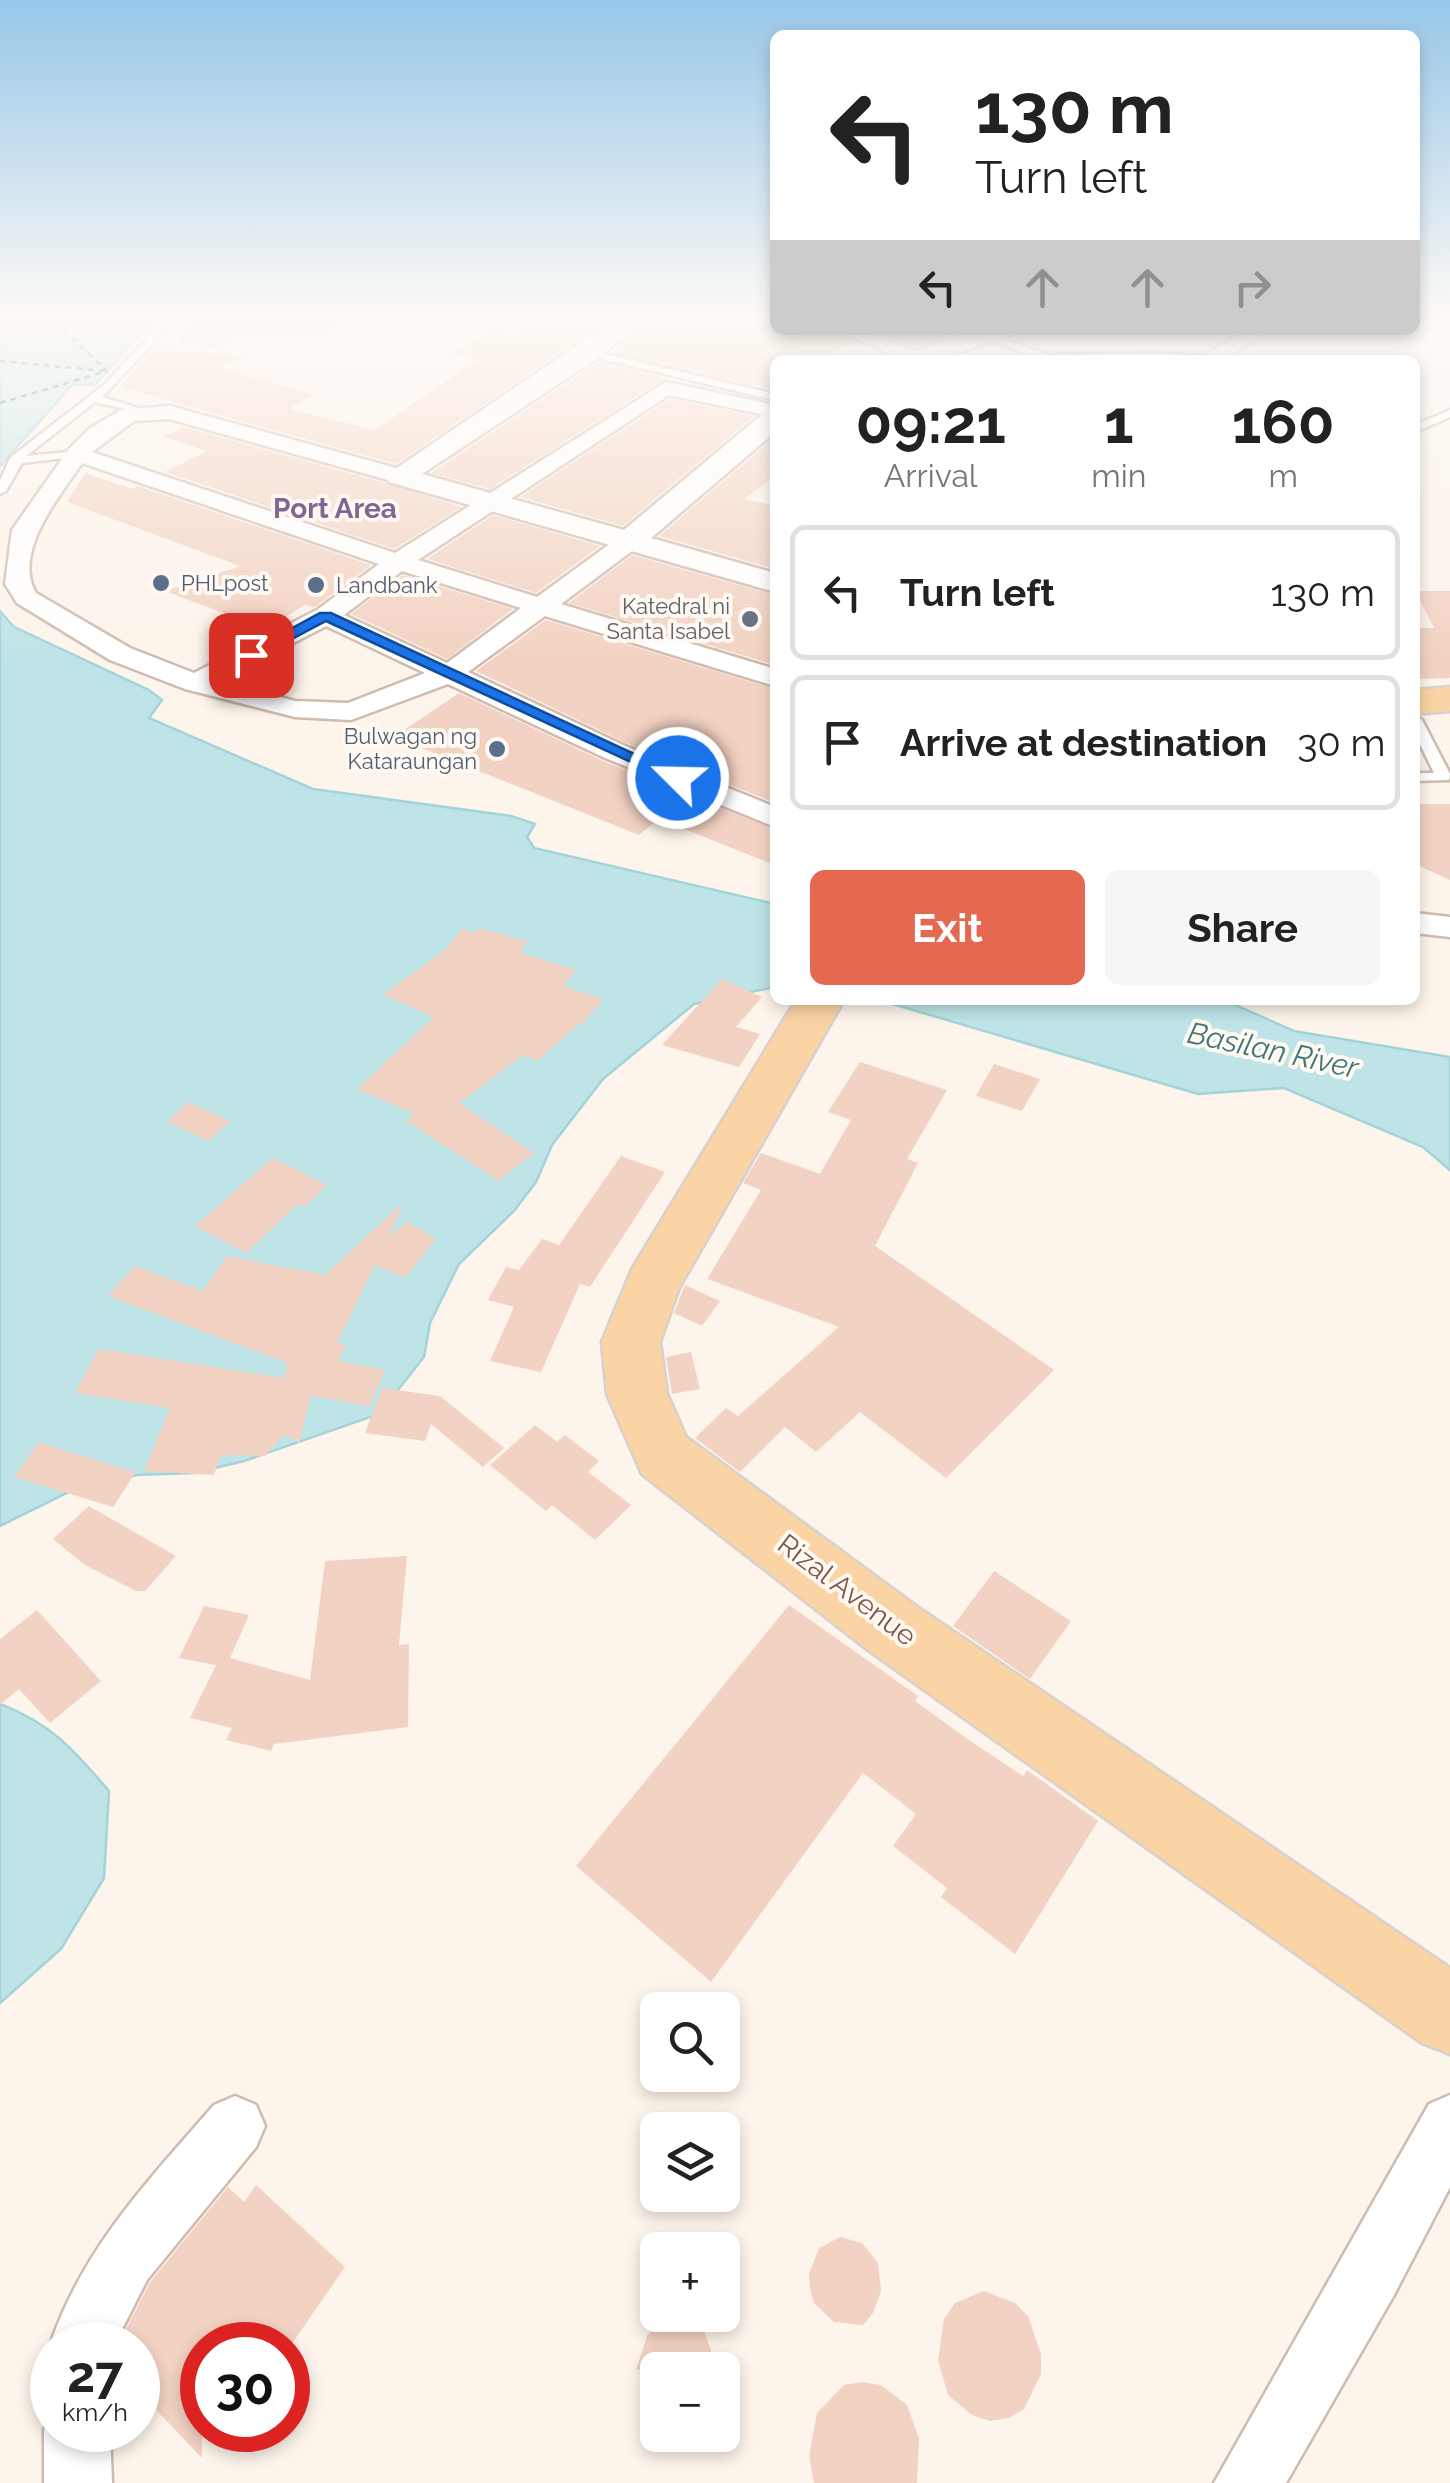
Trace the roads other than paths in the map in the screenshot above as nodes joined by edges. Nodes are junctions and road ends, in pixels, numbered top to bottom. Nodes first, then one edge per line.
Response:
1 (52, 431) edge
2 (104, 431) edge
3 (238, 431) edge
4 (469, 431) edge
5 (601, 431) edge
6 (756, 431) edge
7 (77, 454) junction
8 (14, 460) junction
9 (400, 476) junction
10 (0, 491) edge
11 (494, 502) junction
12 (631, 540) junction
13 (398, 562) junction
14 (770, 582) edge
15 (541, 605) junction
16 (326, 616) junction
17 (450, 673) junction
18 (770, 676) edge
19 (194, 683) junction
20 (1450, 698) edge
21 (1420, 701) edge
22 (1420, 730) edge
23 (1420, 778) edge
24 (770, 816) edge
25 (1420, 924) edge
26 (1450, 927) edge
27 (817, 1005) edge
28 (1450, 2015) edge
29 (1450, 2125) edge
30 (234, 2126) dead end
31 (88, 2322) edge
32 (77, 2452) edge
33 (78, 2483) edge
34 (1248, 2483) edge

1 - 8 lane
2 - 7 street
3 - 9 street
4 - 9 street
5 - 11 street
6 - 12 street
7 - 8 lane
7 - 13 street
7 - 19 street
8 - 10 lane
9 - 11 street
11 - 12 street
11 - 13 street
12 - 14 street
12 - 15 street
13 - 15 street
13 - 16 street
15 - 17 street
15 - 18 street
16 - 17 street
16 - 19 street
17 - 19 street
17 - 24 street
20 - 21 main road
22 - 23 lane
25 - 26 street
27 - 28 main road, Rizal Avenue
29 - 34 street
30 - 31 street
32 - 33 street

